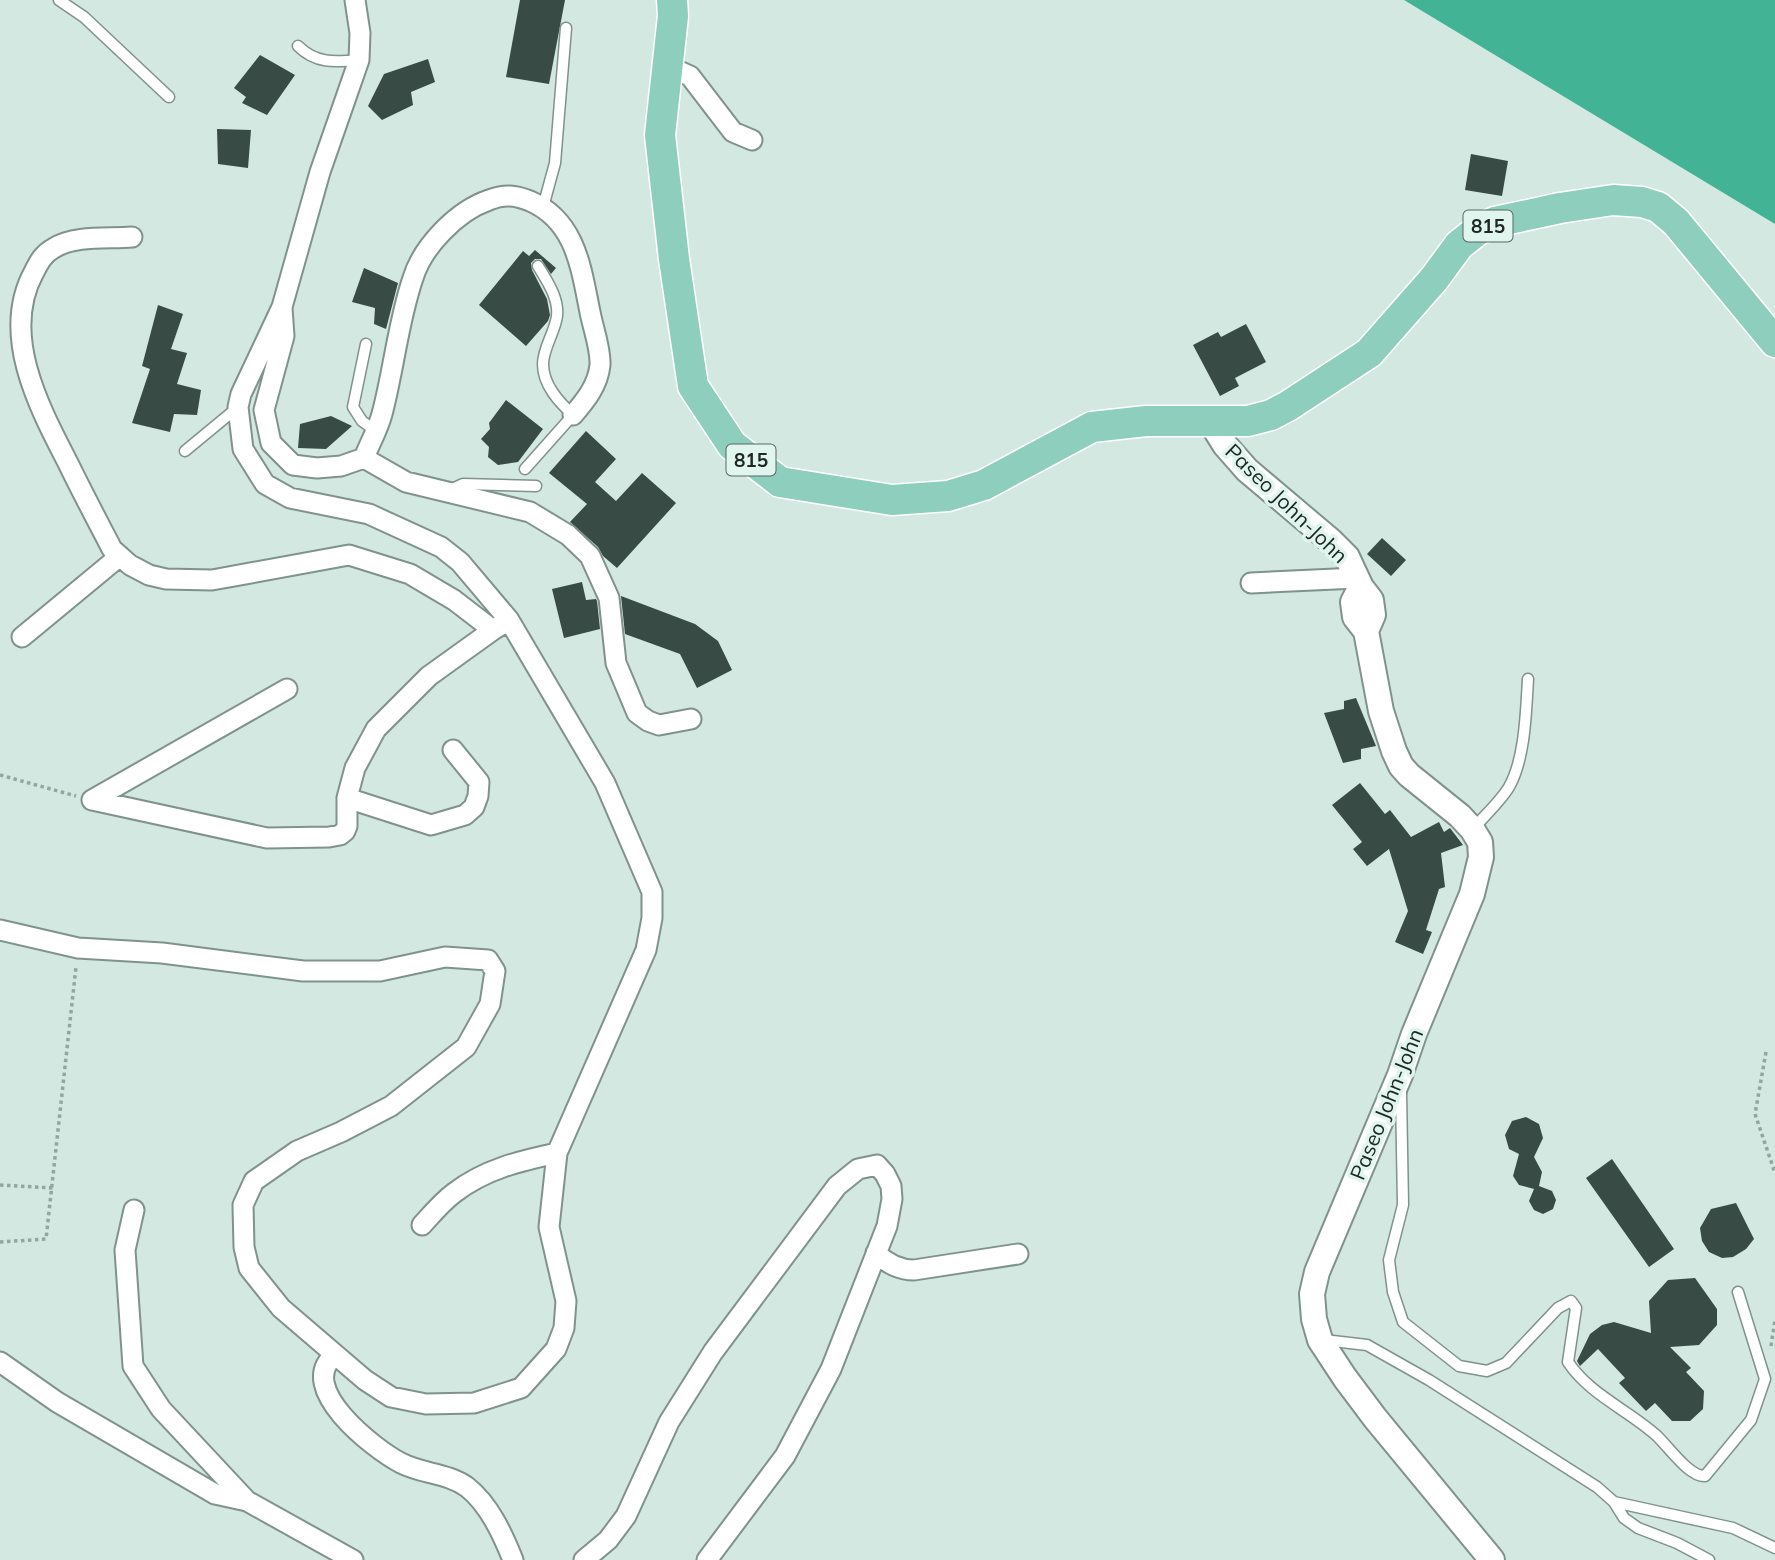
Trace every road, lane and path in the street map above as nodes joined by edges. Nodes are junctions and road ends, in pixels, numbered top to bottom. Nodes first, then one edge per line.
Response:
1 (59, 0) edge
2 (355, 0) edge
3 (672, 0) edge
4 (566, 28) dead end
5 (299, 46) dead end
6 (359, 60) junction
7 (666, 73) junction
8 (169, 97) dead end
9 (752, 140) dead end
10 (543, 207) junction
11 (132, 237) dead end
12 (538, 266) dead end
13 (282, 307) junction
14 (1775, 342) edge
15 (366, 344) dead end
16 (237, 407) junction
17 (573, 415) junction
18 (1210, 421) junction
19 (376, 431) junction
20 (185, 451) dead end
21 (364, 458) junction
22 (525, 469) dead end
23 (536, 486) dead end
24 (446, 492) junction
25 (120, 556) junction
26 (1359, 582) junction
27 (1251, 583) dead end
28 (501, 625) junction
29 (22, 637) dead end
30 (1528, 680) dead end
31 (287, 689) dead end
32 (691, 719) dead end
33 (453, 750) dead end
34 (0, 775) edge
35 (348, 798) junction
36 (92, 800) junction
37 (1472, 829) junction
38 (0, 930) edge
39 (78, 948) junction
40 (1766, 1052) dead end
41 (1400, 1075) junction
42 (557, 1153) junction
43 (1775, 1173) edge
44 (0, 1185) edge
45 (53, 1188) junction
46 (134, 1210) dead end
47 (422, 1225) dead end
48 (0, 1242) edge
49 (876, 1253) junction
50 (1018, 1254) dead end
51 (1738, 1292) dead end
52 (1320, 1340) junction
53 (335, 1355) junction
54 (0, 1362) edge
55 (247, 1501) junction
56 (1614, 1502) junction
57 (1775, 1548) edge
58 (352, 1560) edge
59 (513, 1560) edge
60 (584, 1560) edge
61 (707, 1560) edge
62 (1492, 1560) edge
63 (1709, 1560) edge

1 - 8 lane
2 - 6 street
3 - 7 main road, 815
4 - 10 lane
5 - 6 lane
6 - 13 street
7 - 9 street
7 - 18 main road, 815
10 - 17 street
10 - 19 street
11 - 25 street
12 - 17 lane
13 - 16 street
13 - 21 street
14 - 18 main road, 815
15 - 19 lane
16 - 20 lane
16 - 28 street
17 - 22 lane
18 - 26 street, Paseo John-John
19 - 21 street
21 - 24 street
23 - 24 lane
24 - 32 street
25 - 28 street
25 - 29 street
26 - 27 street
26 - 37 street, Paseo John-John
28 - 35 street
28 - 42 street
30 - 37 lane
31 - 36 street
33 - 35 street
34 - 36 path
35 - 36 street
37 - 41 street, Paseo John-John
38 - 39 street
39 - 45 path
39 - 53 street
40 - 43 path
41 - 51 lane
41 - 52 street, Paseo John-John
42 - 47 street
42 - 53 street
44 - 45 path
45 - 48 path
46 - 55 street
49 - 50 street
49 - 60 street
49 - 61 street
52 - 56 lane
52 - 62 street, Paseo John-John
53 - 59 street
54 - 55 street
55 - 58 street
56 - 57 lane
56 - 63 lane

